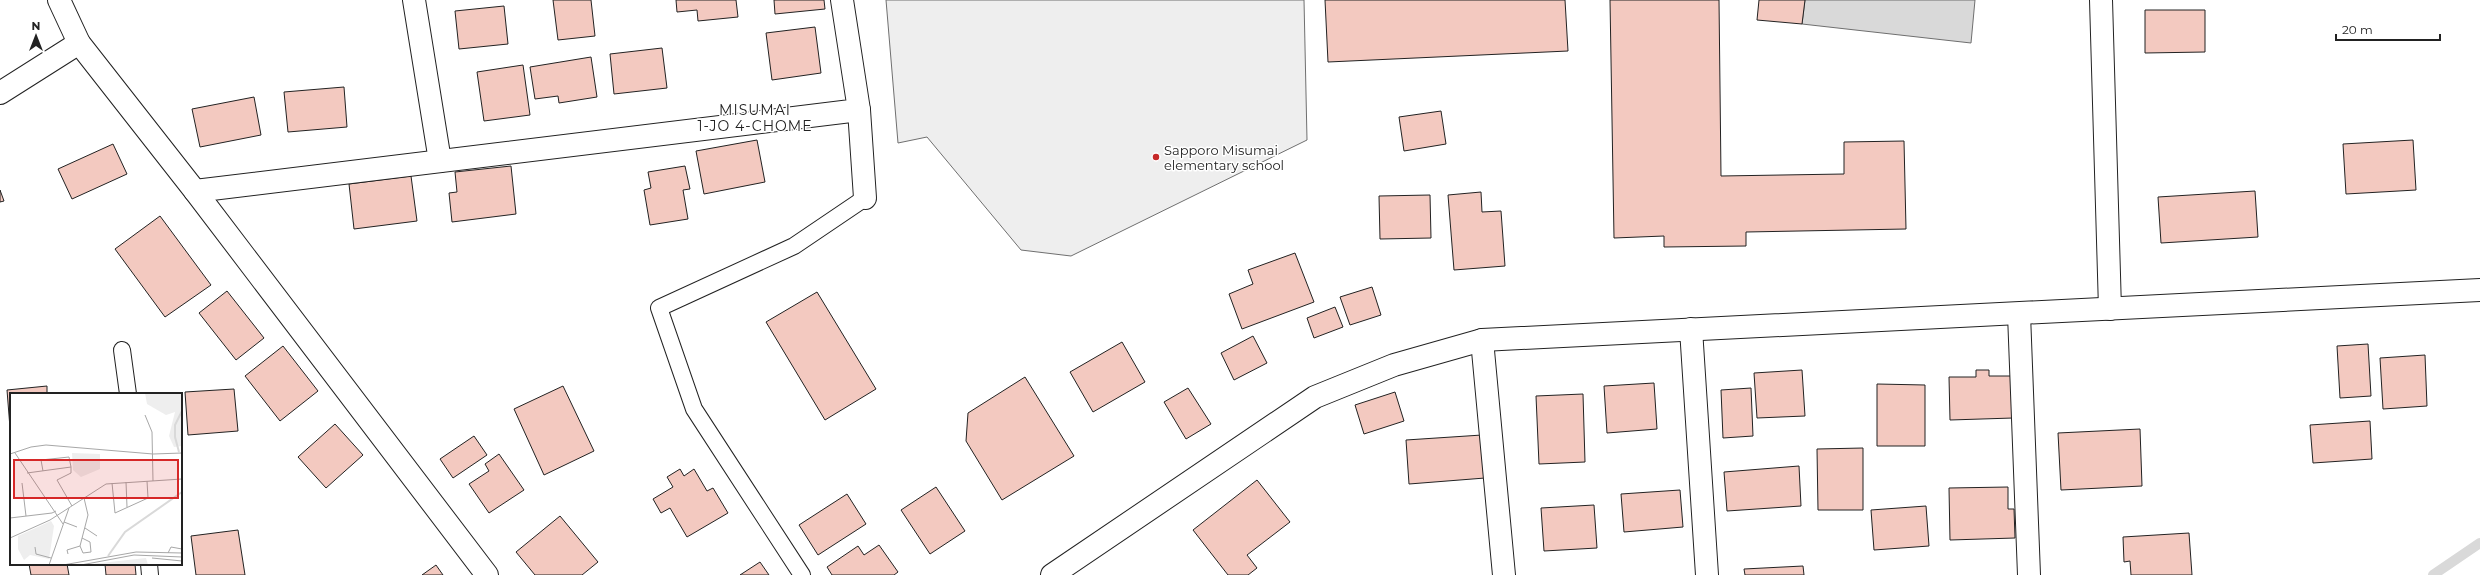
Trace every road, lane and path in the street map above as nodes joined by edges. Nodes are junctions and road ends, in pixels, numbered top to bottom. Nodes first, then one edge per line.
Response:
1 (59, 0) edge
2 (414, 0) edge
3 (842, 0) edge
4 (2101, 0) edge
5 (78, 43) junction
6 (0, 93) edge
7 (859, 110) junction
8 (440, 161) junction
9 (195, 191) junction
10 (865, 198) joint
11 (2480, 290) edge
12 (2110, 309) junction
13 (2019, 314) junction
14 (1691, 330) junction
15 (1482, 340) junction
16 (122, 350) dead end
17 (128, 393) edge
18 (149, 565) edge
19 (1057, 574) edge
20 (150, 575) edge
21 (487, 575) edge
22 (802, 575) edge
23 (1504, 575) edge
24 (1708, 575) edge
25 (2029, 575) edge

1 - 5 street
2 - 8 street
3 - 7 street
4 - 12 street
5 - 6 street
5 - 9 street
7 - 8 street
7 - 10 street
8 - 9 street
9 - 21 street
10 - 22 lane
11 - 12 street
12 - 13 street
13 - 14 street
13 - 25 street
14 - 15 street
14 - 24 street
15 - 19 street
15 - 23 street
16 - 17 lane
18 - 20 lane

